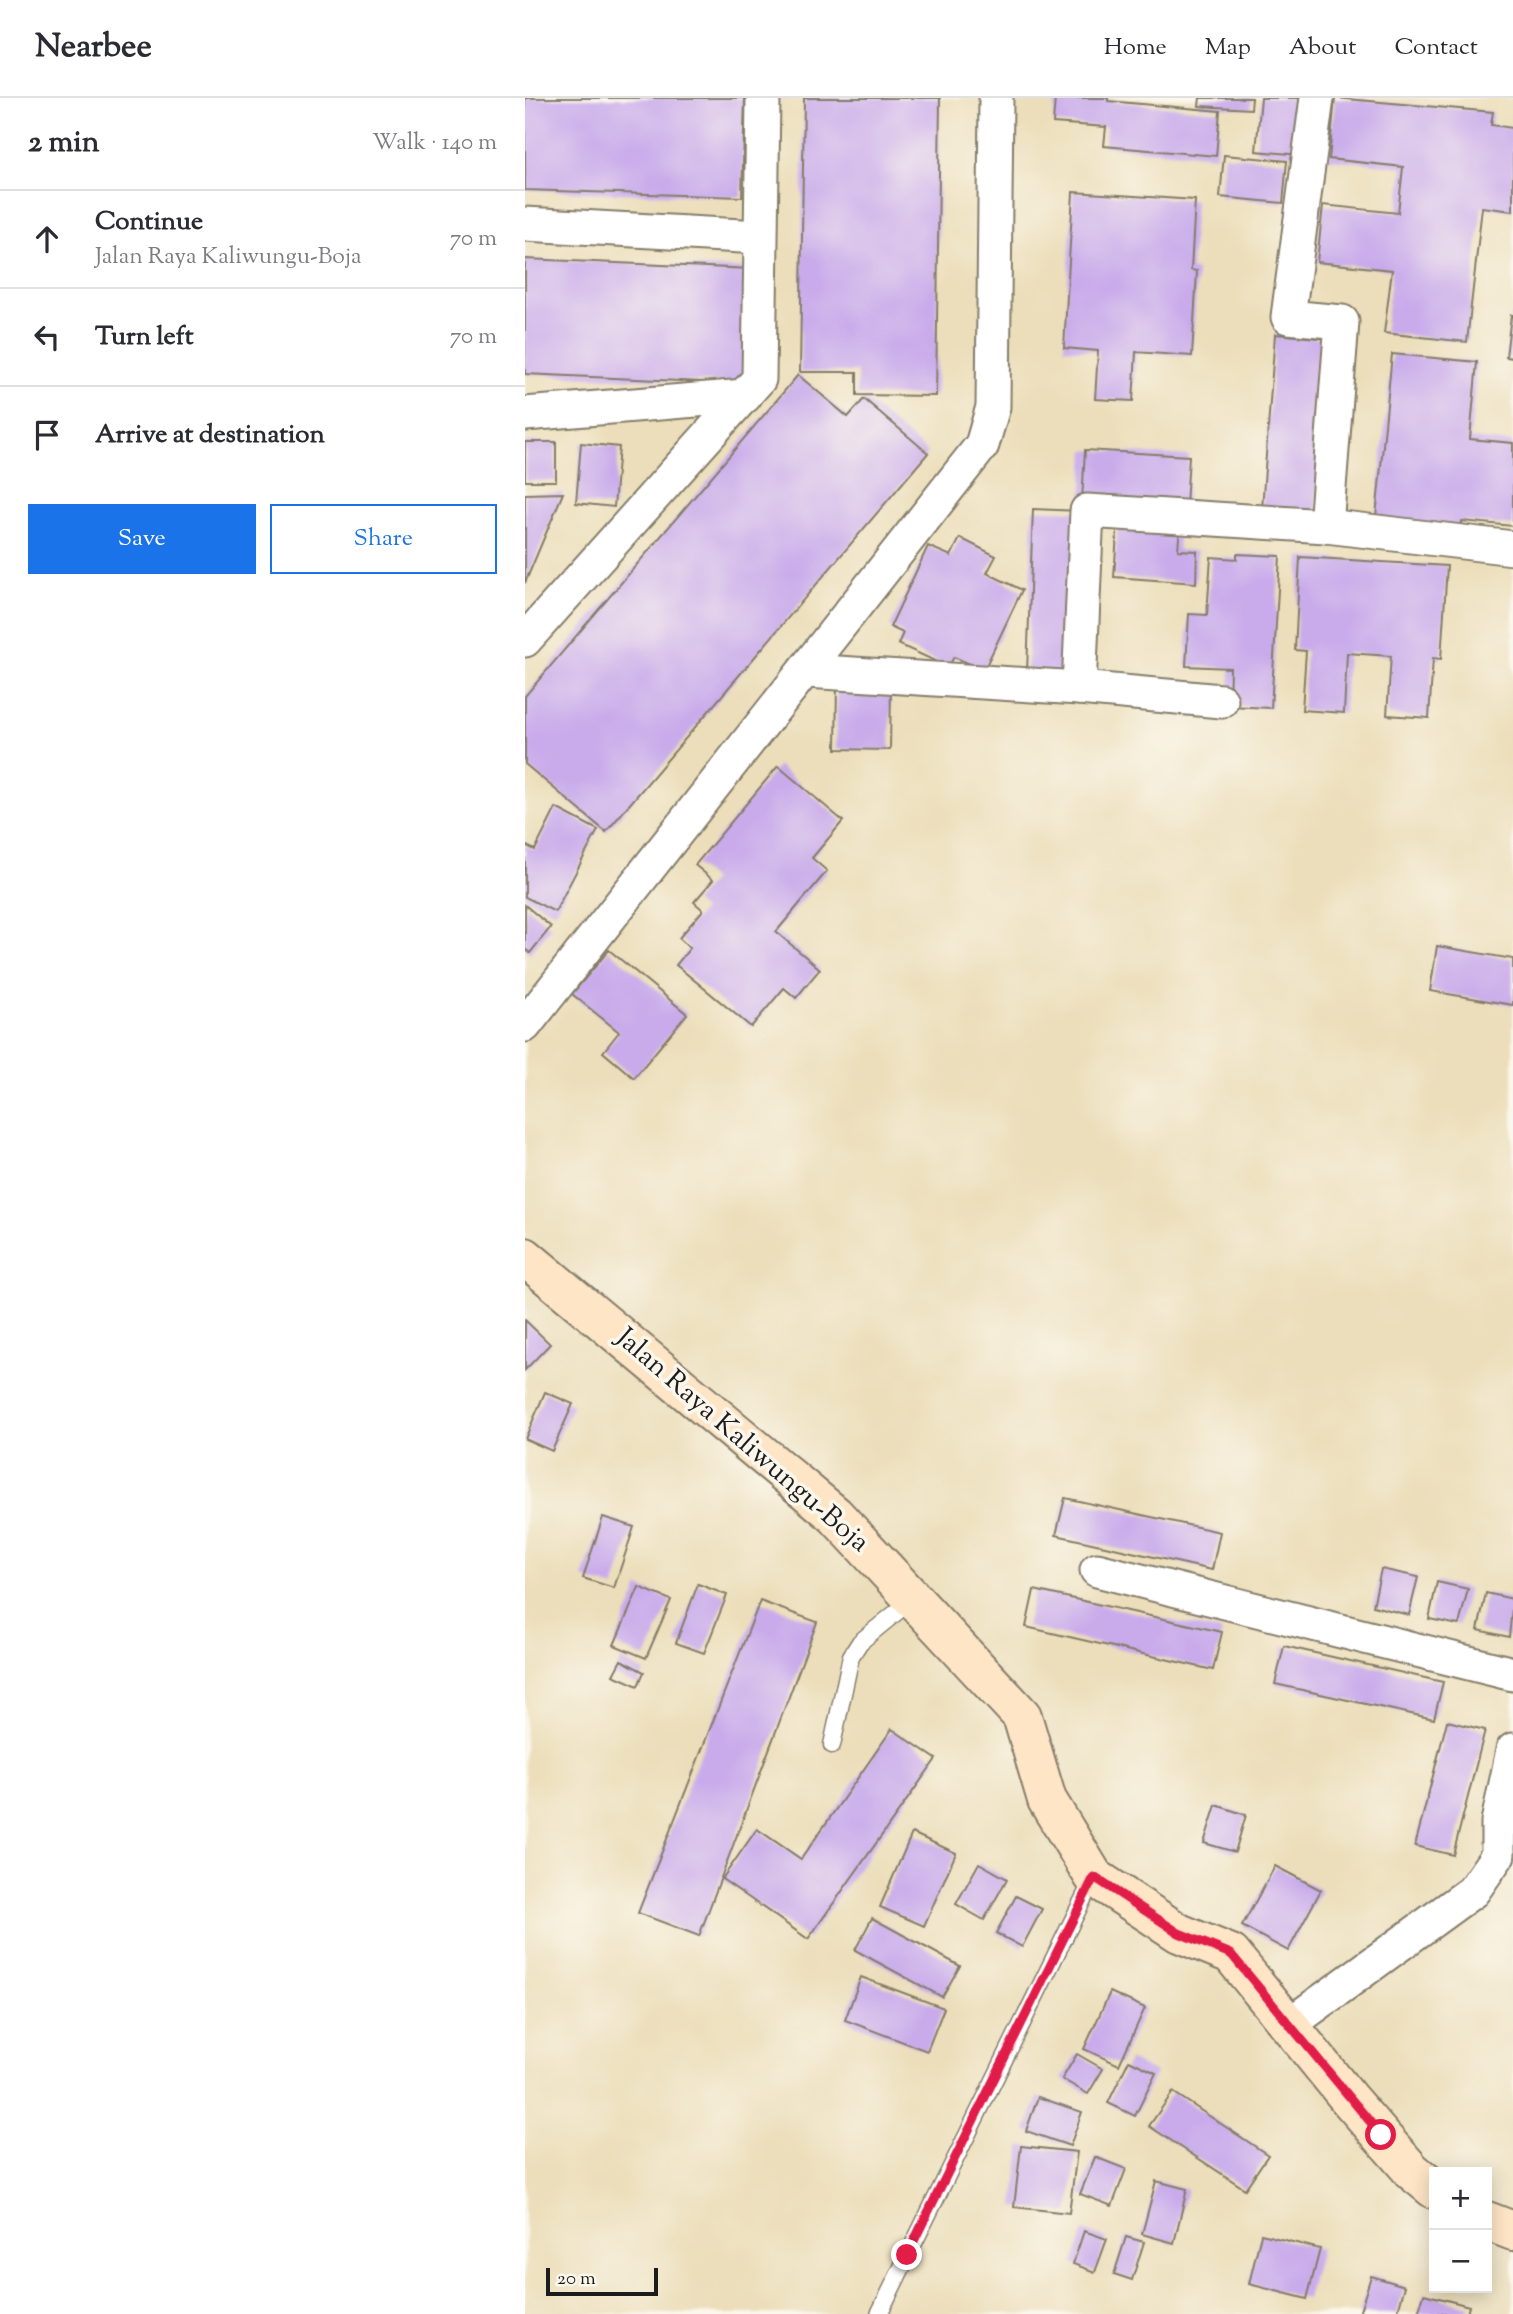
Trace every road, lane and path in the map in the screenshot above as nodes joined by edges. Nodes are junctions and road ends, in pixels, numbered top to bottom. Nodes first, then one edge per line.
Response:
1 (764, 98) edge
2 (996, 98) edge
3 (1317, 98) edge
4 (525, 224) edge
5 (760, 237) junction
6 (745, 396) junction
7 (525, 414) edge
8 (1326, 526) junction
9 (1513, 548) edge
10 (525, 640) edge
11 (806, 671) junction
12 (1079, 688) junction
13 (1221, 701) dead end
14 (526, 1020) edge
15 (525, 1257) edge
16 (1097, 1570) dead end
17 (914, 1598) junction
18 (1513, 1674) edge
19 (832, 1745) dead end
20 (1513, 1749) edge
21 (1094, 1877) junction
22 (1290, 2024) junction
23 (1429, 2185) edge
24 (1492, 2223) edge
25 (1513, 2231) edge
26 (879, 2314) edge

1 - 5 street
2 - 11 street
3 - 8 street
4 - 5 street
5 - 6 street
6 - 7 street
6 - 10 street
8 - 9 street
8 - 12 street
11 - 12 street
11 - 14 street
12 - 13 street
15 - 17 main road, Jalan Raya Kaliwungu-Boja
16 - 18 street
17 - 19 lane
17 - 21 main road, Jalan Raya Kaliwungu-Boja
20 - 22 street
21 - 22 main road, Jalan Raya Kaliwungu-Boja
21 - 26 lane
22 - 23 main road, Jalan Raya Kaliwungu-Boja
24 - 25 main road

